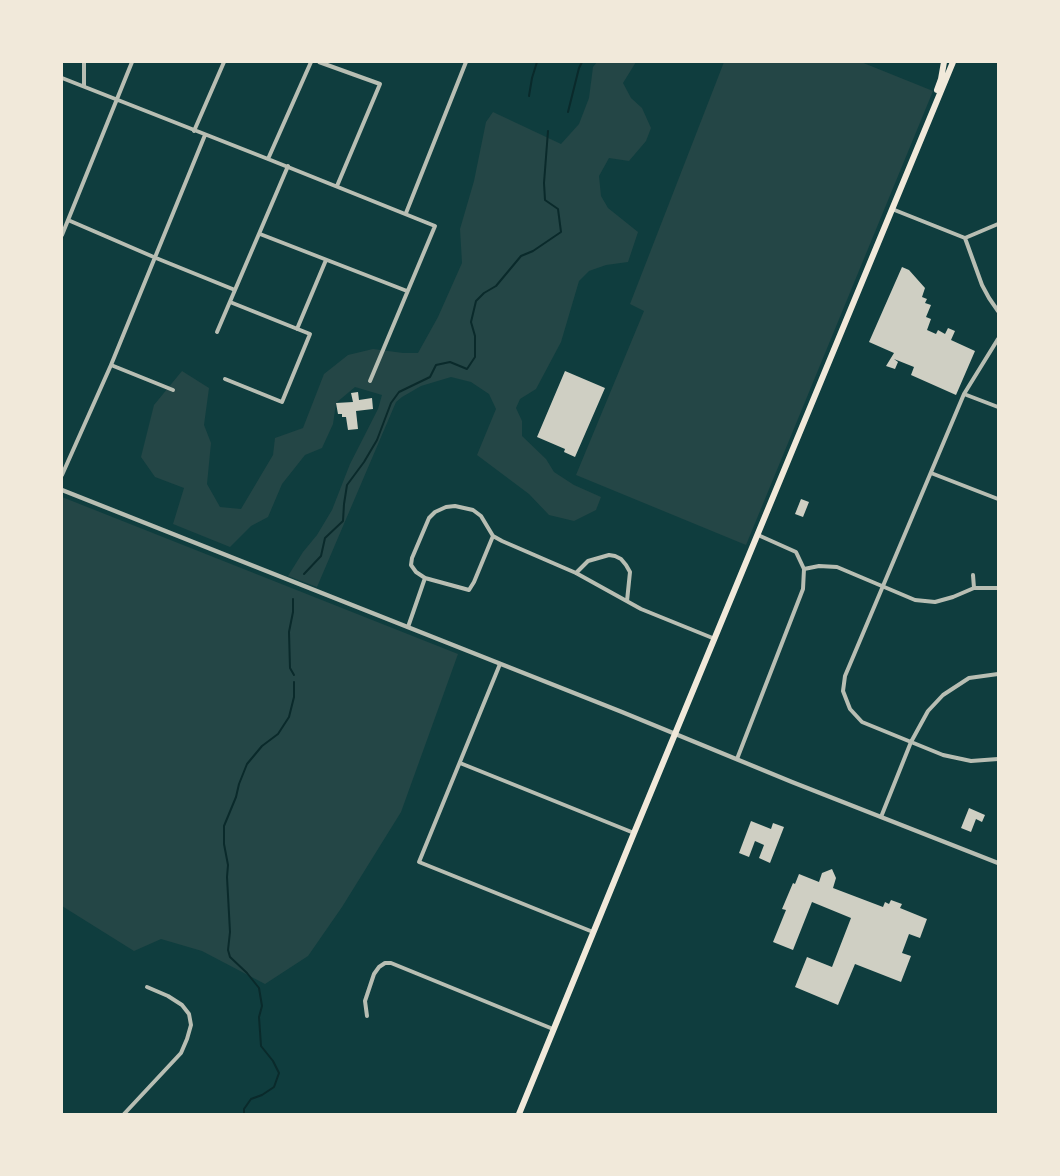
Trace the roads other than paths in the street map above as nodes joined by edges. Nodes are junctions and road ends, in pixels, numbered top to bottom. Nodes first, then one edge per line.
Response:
1 (84, 62) edge
2 (132, 62) edge
3 (224, 62) edge
4 (311, 62) edge
5 (319, 62) edge
6 (466, 62) edge
7 (944, 62) edge
8 (953, 62) edge
9 (62, 78) edge
10 (84, 86) junction
11 (117, 100) junction
12 (931, 116) junction
13 (194, 131) junction
14 (206, 135) junction
15 (268, 159) junction
16 (288, 166) junction
17 (337, 186) junction
18 (892, 209) junction
19 (406, 213) junction
20 (68, 220) junction
21 (999, 224) edge
22 (260, 234) junction
23 (62, 235) edge
24 (965, 238) junction
25 (156, 258) junction
26 (326, 260) junction
27 (235, 290) junction
28 (407, 291) junction
29 (230, 302) junction
30 (999, 311) edge
31 (297, 329) junction
32 (218, 332) dead end
33 (999, 339) edge
34 (111, 365) junction
35 (225, 379) dead end
36 (370, 381) dead end
37 (173, 390) dead end
38 (964, 394) junction
39 (999, 407) edge
40 (931, 473) junction
41 (62, 475) edge
42 (62, 489) edge
43 (999, 499) edge
44 (758, 535) junction
45 (493, 536) junction
46 (804, 569) junction
47 (576, 573) junction
48 (973, 575) dead end
49 (425, 578) junction
50 (883, 586) junction
51 (974, 588) junction
52 (999, 588) edge
53 (627, 601) junction
54 (408, 627) junction
55 (715, 639) junction
56 (500, 664) junction
57 (999, 674) edge
58 (675, 734) junction
59 (911, 742) junction
60 (737, 759) junction
61 (999, 759) edge
62 (460, 763) junction
63 (881, 817) junction
64 (634, 833) junction
65 (999, 863) edge
66 (594, 932) junction
67 (147, 987) dead end
68 (367, 1016) dead end
69 (554, 1029) junction
70 (124, 1114) edge
71 (519, 1114) edge

1 - 10 street
2 - 11 street
3 - 13 street
4 - 15 street
5 - 17 street
6 - 19 street
7 - 12 main road
8 - 12 main road
9 - 10 street
10 - 11 street
11 - 13 street
11 - 20 street
12 - 18 main road
13 - 14 street
14 - 15 street
14 - 25 street
15 - 16 street
16 - 17 street
16 - 22 street
17 - 19 street
18 - 24 street
18 - 44 main road
19 - 28 street
20 - 23 street
20 - 25 street
21 - 24 street
22 - 26 street
22 - 27 street
24 - 30 street
25 - 27 street
25 - 34 street
26 - 28 street
26 - 31 street
27 - 29 street
28 - 36 street
29 - 31 street
29 - 32 street
31 - 35 street
33 - 38 street
34 - 37 street
34 - 41 street
38 - 39 street
38 - 40 street
40 - 43 street
40 - 50 street
42 - 54 street
44 - 46 street
44 - 55 main road
45 - 47 street
45 - 49 street
45 - 49 street
46 - 50 street
46 - 60 street
47 - 53 street
47 - 53 street
48 - 51 street
49 - 54 street
50 - 51 street
50 - 59 street
51 - 52 street
53 - 55 street
54 - 56 street
55 - 58 main road
56 - 58 street
56 - 62 street
57 - 59 street
58 - 60 street
58 - 64 main road
59 - 61 street
59 - 63 street
60 - 63 street
62 - 64 street
62 - 66 street
63 - 65 street
64 - 66 main road
66 - 69 main road
67 - 70 street
68 - 69 street
69 - 71 main road

